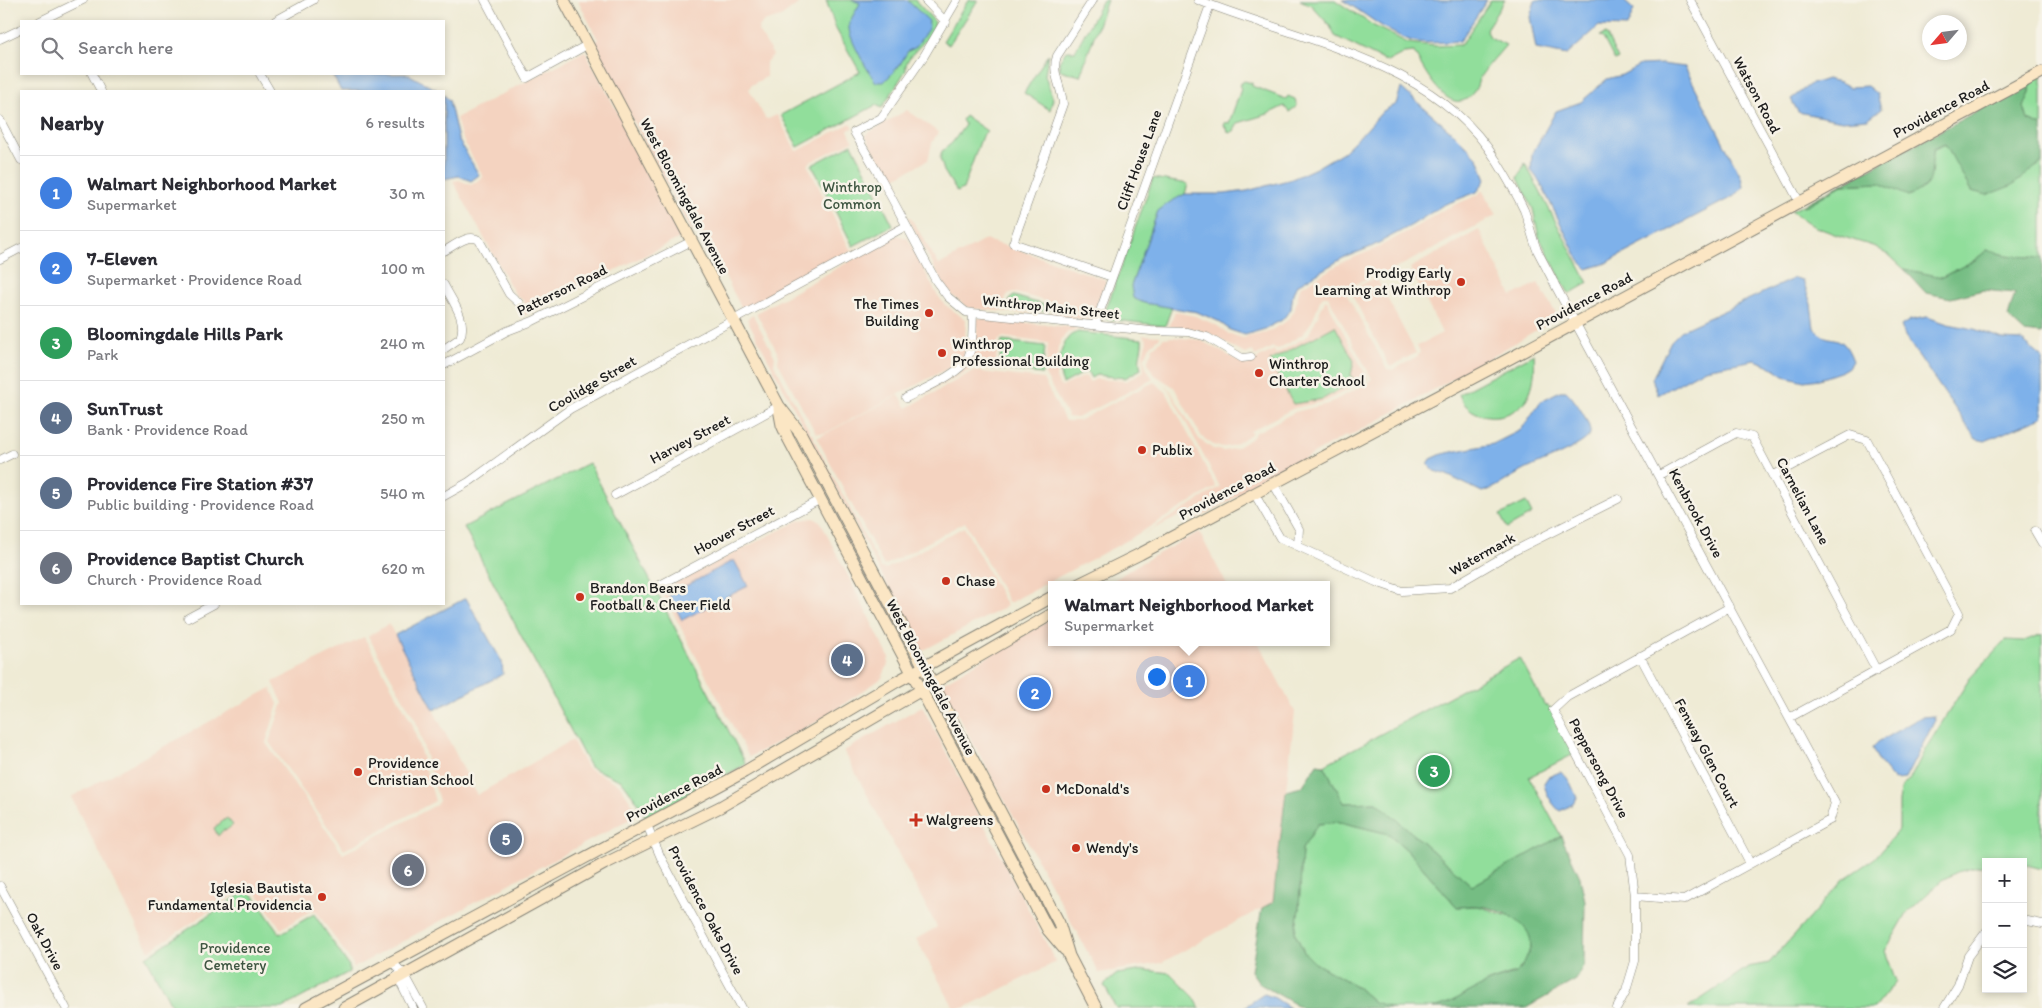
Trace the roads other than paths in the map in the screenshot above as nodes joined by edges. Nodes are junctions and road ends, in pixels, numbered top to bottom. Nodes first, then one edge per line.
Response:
1 (83, 0) edge
2 (313, 0) edge
3 (484, 0) edge
4 (564, 0) edge
5 (925, 0) edge
6 (957, 0) edge
7 (1093, 0) edge
8 (1198, 0) edge
9 (1690, 0) edge
10 (1210, 5) junction
11 (59, 13) junction
12 (42, 20) edge
13 (63, 20) edge
14 (277, 20) edge
15 (946, 22) junction
16 (20, 29) edge
17 (0, 39) edge
18 (587, 45) junction
19 (2042, 72) edge
20 (93, 75) edge
21 (261, 75) edge
22 (100, 90) edge
23 (269, 90) edge
24 (0, 120) edge
25 (20, 158) edge
26 (1800, 203) junction
27 (906, 226) junction
28 (692, 241) junction
29 (20, 249) edge
30 (445, 250) edge
31 (0, 259) edge
32 (1112, 277) junction
33 (445, 288) edge
34 (519, 303) dead end
35 (973, 313) junction
36 (734, 321) junction
37 (1576, 322) junction
38 (1095, 325) junction
39 (445, 348) edge
40 (1251, 357) dead end
41 (445, 364) edge
42 (906, 398) dead end
43 (779, 406) junction
44 (788, 438) junction
45 (12, 454) dead end
46 (0, 460) edge
47 (1659, 474) junction
48 (1774, 476) junction
49 (1273, 482) junction
50 (830, 487) junction
51 (1254, 492) junction
52 (445, 495) edge
53 (614, 495) dead end
54 (821, 499) junction
55 (1618, 499) dead end
56 (2035, 531) dead end
57 (2042, 543) edge
58 (1298, 545) junction
59 (1140, 554) junction
60 (1084, 581) edge
61 (1101, 581) edge
62 (660, 585) dead end
63 (1048, 599) edge
64 (212, 605) edge
65 (1730, 607) junction
66 (1048, 616) edge
67 (188, 618) dead end
68 (1640, 656) junction
69 (925, 668) junction
70 (1877, 670) junction
71 (912, 673) junction
72 (933, 683) junction
73 (921, 690) junction
74 (1789, 718) junction
75 (647, 825) junction
76 (655, 841) junction
77 (1750, 863) junction
78 (0, 886) edge
79 (1635, 896) junction
80 (2027, 921) edge
81 (2042, 924) edge
82 (1982, 937) edge
83 (1069, 956) junction
84 (392, 962) junction
85 (401, 977) junction
86 (66, 1008) edge
87 (306, 1008) edge
88 (344, 1008) edge
89 (413, 1008) edge
90 (423, 1008) edge
91 (742, 1008) edge
92 (1096, 1008) edge
93 (1617, 1008) edge
94 (1944, 1008) edge

1 - 11 street
2 - 14 street
3 - 18 street
4 - 18 main road, West Bloomingdale Avenue
5 - 15 street
6 - 15 street
7 - 32 street
8 - 10 street, Kenbrook Drive
9 - 26 street, Watson Road
10 - 32 street, Cliff House Lane
10 - 37 street, Kenbrook Drive
11 - 12 street
11 - 13 street
15 - 27 street, Winthrop Main Street
16 - 17 street
18 - 28 main road, West Bloomingdale Avenue
19 - 26 main road, Providence Road
20 - 22 street
21 - 23 street
24 - 25 street
26 - 37 main road, Providence Road
27 - 35 street, Winthrop Main Street
27 - 36 street, Coolidge Street
28 - 36 main road, West Bloomingdale Avenue
28 - 41 street, Patterson Road
29 - 31 street
30 - 34 street
32 - 38 street, Cliff House Lane
33 - 39 street
35 - 38 street, Winthrop Main Street
35 - 42 street
36 - 43 main road, West Bloomingdale Avenue
36 - 52 street, Coolidge Street
37 - 47 street, Kenbrook Drive
37 - 49 main road, Providence Road
38 - 40 street, Winthrop Main Street
43 - 44 main road, West Bloomingdale Avenue
43 - 50 main road, West Bloomingdale Avenue
43 - 53 street, Harvey Street
44 - 50 main road
44 - 54 main road, West Bloomingdale Avenue
45 - 46 street
47 - 48 street, Carnelian Lane
47 - 65 street, Kenbrook Drive
48 - 70 street, Carnelian Lane
48 - 70 street
49 - 51 main road, Providence Road
49 - 58 street
50 - 69 main road, West Bloomingdale Avenue
51 - 58 street, Watermark
51 - 59 main road, Providence Road
54 - 62 street, Hoover Street
54 - 71 main road, West Bloomingdale Avenue
55 - 58 street, Watermark
56 - 57 street
59 - 60 main road, Providence Road
59 - 61 main road, Providence Road
63 - 69 main road, Providence Road
64 - 67 street
65 - 68 street, Peppersong Drive
65 - 74 street, Kenbrook Drive
66 - 72 main road
68 - 77 street, Fenway Glen Court
68 - 79 street, Peppersong Drive
69 - 71 main road, Providence Road
69 - 72 main road, West Bloomingdale Avenue
70 - 74 street
71 - 73 main road, West Bloomingdale Avenue
71 - 75 main road, Providence Road
72 - 73 main road
72 - 83 main road, West Bloomingdale Avenue
73 - 76 main road
73 - 83 main road, West Bloomingdale Avenue
74 - 77 street, Kenbrook Drive
75 - 76 street, Providence Oaks Drive
75 - 84 main road, Providence Road
76 - 85 main road
76 - 91 street, Providence Oaks Drive
77 - 79 street, Kenbrook Drive
78 - 86 street, Oak Drive
79 - 93 street, Peppersong Drive
80 - 81 street
82 - 94 street
83 - 92 main road, West Bloomingdale Avenue
84 - 85 street
84 - 87 main road, Providence Road
85 - 88 main road
85 - 89 street
85 - 90 street

